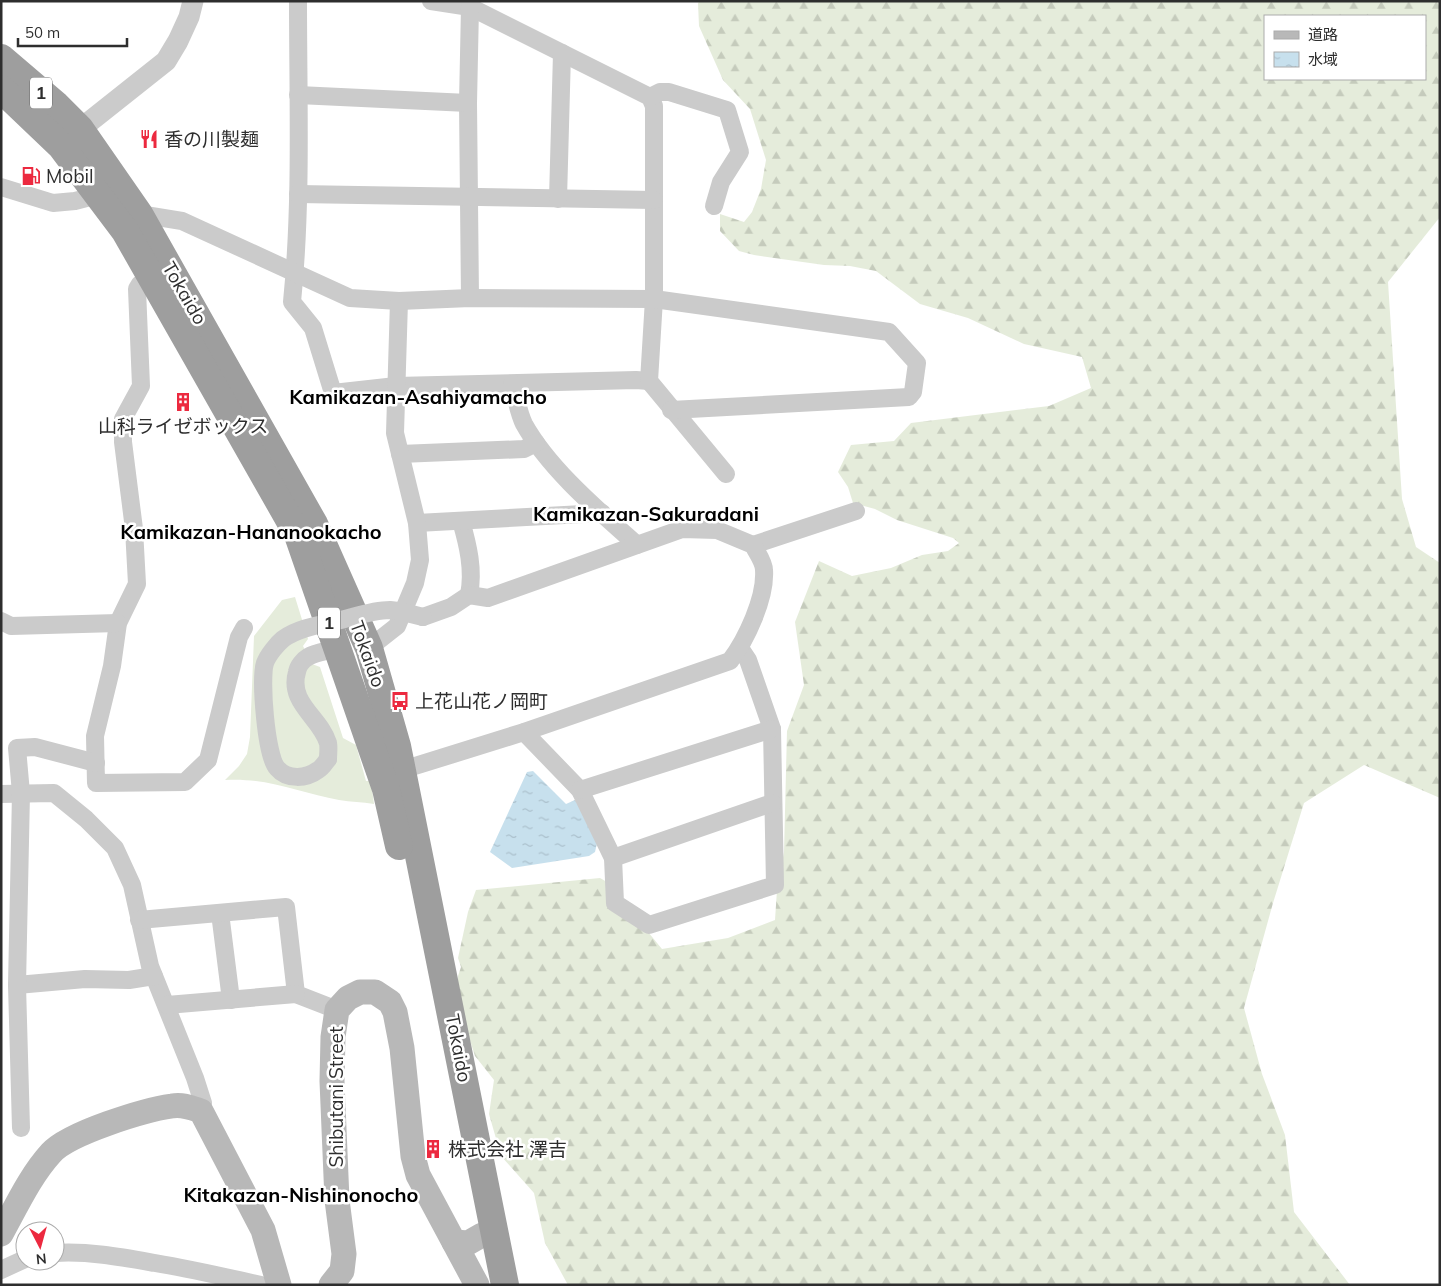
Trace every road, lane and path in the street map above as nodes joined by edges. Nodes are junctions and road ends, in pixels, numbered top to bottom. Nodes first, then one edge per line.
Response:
1 (193, 1) edge
2 (298, 1) edge
3 (430, 1) edge
4 (470, 7) junction
5 (562, 53) junction
6 (1, 58) edge
7 (1, 89) edge
8 (298, 95) junction
9 (650, 97) junction
10 (468, 104) junction
11 (70, 137) junction
12 (1, 187) edge
13 (298, 194) junction
14 (98, 195) junction
15 (468, 198) junction
16 (558, 199) junction
17 (654, 200) junction
18 (714, 206) dead end
19 (139, 214) junction
20 (295, 273) junction
21 (152, 278) junction
22 (470, 298) junction
23 (654, 299) junction
24 (400, 301) junction
25 (649, 381) junction
26 (512, 384) junction
27 (396, 386) junction
28 (672, 410) junction
29 (536, 443) junction
30 (400, 454) junction
31 (726, 474) dead end
32 (856, 512) dead end
33 (602, 513) junction
34 (462, 521) junction
35 (417, 523) junction
36 (638, 545) junction
37 (753, 545) junction
38 (469, 595) junction
39 (1, 620) edge
40 (118, 623) junction
41 (244, 628) dead end
42 (338, 648) junction
43 (369, 648) junction
44 (740, 648) junction
45 (772, 729) junction
46 (524, 732) junction
47 (96, 763) junction
48 (402, 770) junction
49 (580, 790) junction
50 (21, 793) junction
51 (1, 794) edge
52 (772, 803) junction
53 (613, 858) junction
54 (220, 913) junction
55 (139, 920) junction
56 (154, 976) junction
57 (17, 985) junction
58 (296, 994) junction
59 (231, 1000) junction
60 (167, 1005) junction
61 (337, 1010) junction
62 (202, 1111) junction
63 (21, 1128) dead end
64 (1, 1234) edge
65 (482, 1235) junction
66 (454, 1242) junction
67 (65, 1253) edge
68 (15, 1264) edge
69 (1, 1270) edge
70 (261, 1285) edge
71 (280, 1285) edge
72 (331, 1285) edge
73 (477, 1285) edge
74 (492, 1285) edge
75 (505, 1285) edge

1 - 11 street
2 - 8 street
3 - 4 street
4 - 5 street
4 - 10 street
5 - 9 street
5 - 16 street
6 - 11 highway, Tokaido / 1
7 - 11 highway, Tokaido / 1
8 - 10 street
8 - 13 street
9 - 17 street
9 - 18 street
10 - 15 street
11 - 14 highway, Tokaido / 1
11 - 19 highway, Tokaido / 1
12 - 14 street
13 - 15 street
13 - 20 street
14 - 21 highway, Tokaido / 1
15 - 16 street
15 - 22 street
16 - 17 street
17 - 23 street
19 - 20 street
19 - 43 highway, Tokaido / 1
20 - 24 street
20 - 27 street
21 - 40 street
21 - 42 highway, Tokaido / 1
22 - 23 street
22 - 24 street
23 - 25 street
23 - 28 street
24 - 27 street
25 - 26 street
25 - 28 street
26 - 27 street
26 - 29 street
27 - 30 street
28 - 31 street
29 - 30 street
29 - 33 street
30 - 35 street
32 - 37 street
33 - 34 street
33 - 36 street
34 - 35 street
34 - 38 street
35 - 43 street
36 - 37 street
36 - 38 street
37 - 44 street
38 - 42 street, bridge
39 - 40 street
40 - 47 street
41 - 47 street
42 - 65 highway, Tokaido / 1
43 - 48 highway, Tokaido / 1
44 - 45 street
44 - 46 street
45 - 49 street
45 - 52 street
46 - 48 street
46 - 49 street
47 - 50 street
48 - 75 highway, Tokaido / 1
49 - 53 street
50 - 51 street
50 - 55 street
50 - 57 street
52 - 53 street
52 - 53 street
54 - 55 street
54 - 58 street
54 - 59 street
55 - 56 street
56 - 57 street
56 - 60 street
57 - 63 street
58 - 59 street
58 - 61 street
59 - 60 street
60 - 62 street
61 - 66 main road, Shibutani Street
61 - 72 main road, Shibutani Street
62 - 64 main road
62 - 71 main road
65 - 66 main road
65 - 74 highway, Tokaido / 1
66 - 73 main road, Shibutani Street
67 - 70 street
68 - 69 street

